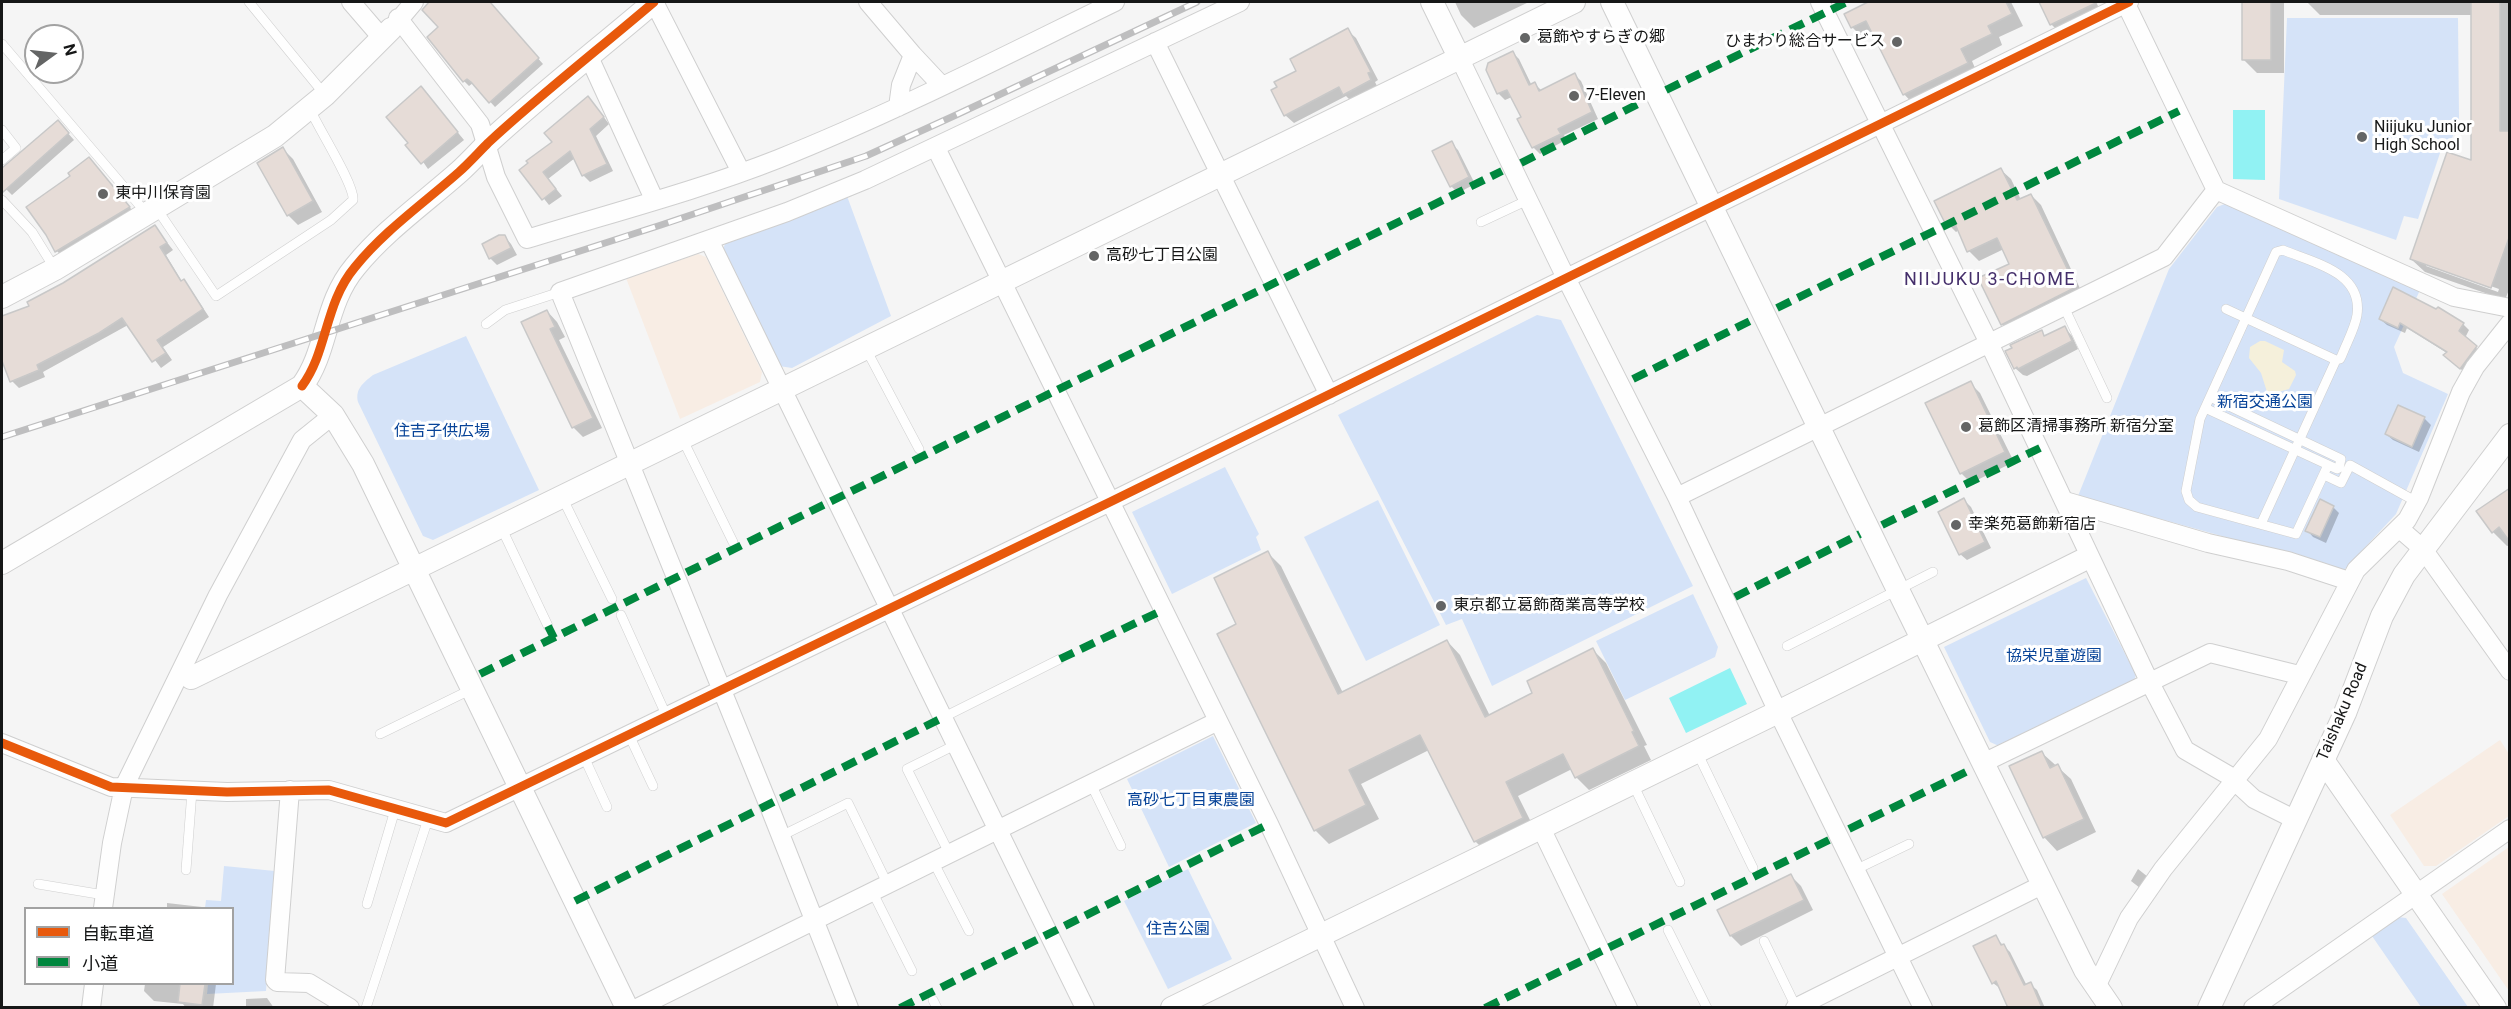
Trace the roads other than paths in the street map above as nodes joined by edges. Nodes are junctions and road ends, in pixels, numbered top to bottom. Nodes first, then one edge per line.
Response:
1 (249, 2) edge
2 (351, 2) edge
3 (414, 2) edge
4 (654, 2) edge
5 (868, 2) edge
6 (1115, 2) edge
7 (1240, 2) edge
8 (1432, 2) edge
9 (1574, 2) edge
10 (1612, 2) edge
11 (1820, 2) edge
12 (2126, 2) edge
13 (390, 28) junction
14 (1155, 42) junction
15 (2, 44) edge
16 (913, 56) junction
17 (589, 57) junction
18 (1459, 57) junction
19 (942, 86) junction
20 (318, 102) junction
21 (898, 107) junction
22 (1880, 124) junction
23 (2, 130) edge
24 (488, 144) junction
25 (936, 148) junction
26 (2, 160) edge
27 (741, 172) junction
28 (1221, 174) junction
29 (2216, 190) junction
30 (654, 199) junction
31 (2, 200) edge
32 (1528, 200) junction
33 (1711, 207) junction
34 (152, 211) junction
35 (1480, 222) dead end
36 (709, 240) junction
37 (55, 269) junction
38 (1566, 278) junction
39 (1002, 282) junction
40 (560, 292) junction
41 (2, 297) edge
42 (2064, 307) junction
43 (2510, 308) edge
44 (2226, 309) dead end
45 (2246, 318) junction
46 (2510, 323) edge
47 (486, 324) dead end
48 (1989, 344) junction
49 (866, 349) junction
50 (2336, 360) junction
51 (302, 386) junction
52 (782, 390) junction
53 (1329, 395) junction
54 (2210, 397) junction
55 (2107, 398) dead end
56 (2205, 408) junction
57 (333, 415) junction
58 (1820, 427) junction
59 (2509, 437) edge
60 (682, 438) junction
61 (2299, 440) junction
62 (919, 449) dead end
63 (2295, 450) junction
64 (631, 464) junction
65 (2328, 465) junction
66 (2324, 475) junction
67 (562, 497) junction
68 (1677, 497) junction
69 (2065, 501) junction
70 (1110, 502) junction
71 (2417, 502) junction
72 (2261, 524) junction
73 (501, 527) junction
74 (2400, 529) junction
75 (734, 542) dead end
76 (2423, 549) junction
77 (2085, 559) junction
78 (2, 563) edge
79 (414, 569) junction
80 (1933, 572) dead end
81 (2349, 581) junction
82 (1898, 590) junction
83 (612, 599) dead end
84 (890, 609) junction
85 (621, 615) dead end
86 (548, 626) dead end
87 (1922, 641) junction
88 (1786, 646) dead end
89 (1060, 659) dead end
90 (2510, 671) edge
91 (2299, 675) junction
92 (2149, 681) junction
93 (181, 682) junction
94 (472, 689) junction
95 (723, 691) junction
96 (1778, 712) junction
97 (667, 717) junction
98 (944, 717) junction
99 (1218, 721) junction
100 (380, 734) dead end
101 (629, 735) junction
102 (2, 742) edge
103 (957, 744) junction
104 (1696, 750) junction
105 (584, 757) junction
106 (2323, 760) junction
107 (1983, 763) junction
108 (1632, 782) junction
109 (2235, 782) junction
110 (1091, 784) junction
111 (653, 786) dead end
112 (124, 788) junction
113 (520, 788) junction
114 (290, 790) junction
115 (192, 791) junction
116 (607, 807) dead end
117 (395, 810) junction
118 (428, 819) junction
119 (2296, 820) junction
120 (1541, 828) junction
121 (998, 829) junction
122 (2510, 829) edge
123 (781, 836) junction
124 (1909, 844) dead end
125 (1121, 846) dead end
126 (941, 856) junction
127 (1754, 868) dead end
128 (1857, 869) junction
129 (186, 870) dead end
130 (1680, 882) dead end
131 (38, 884) dead end
132 (2044, 884) junction
133 (879, 887) junction
134 (2416, 894) junction
135 (104, 902) edge
136 (367, 904) dead end
137 (814, 920) junction
138 (1668, 930) dead end
139 (969, 931) dead end
140 (1321, 936) junction
141 (1764, 941) dead end
142 (1899, 957) junction
143 (912, 971) dead end
144 (94, 985) edge
145 (2104, 1001) edge
146 (1800, 1006) edge
147 (2255, 1007) edge
148 (91, 1008) edge
149 (351, 1008) edge
150 (366, 1008) edge
151 (627, 1008) edge
152 (637, 1008) edge
153 (849, 1008) edge
154 (1085, 1008) edge
155 (1172, 1008) edge
156 (1355, 1008) edge
157 (1628, 1008) edge
158 (1707, 1008) edge
159 (1923, 1008) edge
160 (2209, 1008) edge
161 (2495, 1008) edge

1 - 20 lane
2 - 13 street
3 - 13 street
4 - 17 street
4 - 27 street
5 - 16 street
6 - 19 street
7 - 14 street
8 - 18 street
9 - 18 street
10 - 33 street
11 - 22 street
12 - 22 street
12 - 29 street
13 - 20 street
13 - 24 street
14 - 25 street
14 - 28 street
15 - 34 lane
16 - 19 street
16 - 21 street
17 - 24 street
17 - 30 street
18 - 28 street
18 - 32 street
19 - 21 street
20 - 34 street
20 - 34 lane
21 - 27 street
22 - 33 street
22 - 48 street
23 - 26 lane
24 - 30 street
24 - 51 street
25 - 36 street
25 - 39 street
27 - 30 street
28 - 39 street
28 - 53 street
29 - 42 street
29 - 43 street
31 - 37 lane
32 - 35 lane
32 - 38 street
33 - 38 street
33 - 58 street
34 - 37 street
36 - 40 street
36 - 52 street
37 - 41 street
38 - 53 street
38 - 68 street
39 - 49 street
39 - 70 street
40 - 47 lane
40 - 64 street
42 - 48 street
42 - 55 lane
44 - 45 lane
45 - 50 lane
45 - 50 lane
45 - 54 lane
46 - 71 street
48 - 58 street
48 - 69 street
49 - 52 street
49 - 62 lane
50 - 61 lane
51 - 57 street
51 - 78 street
52 - 60 street
52 - 84 street
53 - 70 street
54 - 56 lane
54 - 61 lane
56 - 63 lane
56 - 72 lane
57 - 79 street
57 - 93 street
58 - 68 street
58 - 82 street
59 - 76 street, Taishaku Road
60 - 64 street
60 - 75 lane
61 - 63 lane
61 - 65 lane
63 - 65 lane
63 - 72 lane
64 - 67 street
64 - 95 street
65 - 66 lane
66 - 71 lane
66 - 72 lane
67 - 73 street
67 - 83 lane
68 - 96 street
69 - 77 street
69 - 81 street
70 - 84 street
70 - 99 street
71 - 74 street
73 - 79 street
73 - 86 lane
74 - 76 street
74 - 81 street
76 - 90 street
76 - 106 street, Taishaku Road
77 - 87 street
77 - 92 street
79 - 93 street
79 - 94 street
80 - 82 lane
81 - 91 street
82 - 87 street
82 - 88 lane
84 - 95 street
84 - 98 street
85 - 97 lane
87 - 96 street
87 - 107 street
89 - 98 lane
91 - 92 street
91 - 109 street
92 - 107 street
92 - 109 street
93 - 112 street
94 - 100 lane
94 - 113 street
95 - 97 street
95 - 123 street
96 - 104 street
96 - 128 street
97 - 101 street
98 - 103 street
99 - 110 street
99 - 140 street
101 - 105 street
101 - 111 lane
102 - 112 street
103 - 121 street
103 - 126 lane
104 - 108 street
104 - 127 lane
105 - 113 street
105 - 116 lane
106 - 119 street, Taishaku Road
106 - 134 street
107 - 132 street
108 - 120 street
108 - 130 lane
109 - 119 street
109 - 145 street
110 - 121 street
110 - 125 lane
112 - 115 street
112 - 135 street
113 - 118 street
113 - 151 street
114 - 115 street
114 - 117 street
114 - 149 street
115 - 129 lane
117 - 118 street
117 - 136 lane
118 - 150 lane
119 - 160 street, Taishaku Road
120 - 140 street
120 - 157 street
121 - 126 street
121 - 154 street
122 - 134 street
123 - 133 lane
123 - 137 street
124 - 128 lane
126 - 133 street
126 - 139 lane
128 - 142 street
131 - 135 lane
132 - 142 street
132 - 145 street
133 - 137 street
133 - 143 lane
134 - 147 street
134 - 161 street
137 - 152 street
137 - 153 street
138 - 158 lane
140 - 155 street
140 - 156 street
141 - 146 lane
142 - 146 street
142 - 159 street
144 - 148 street

